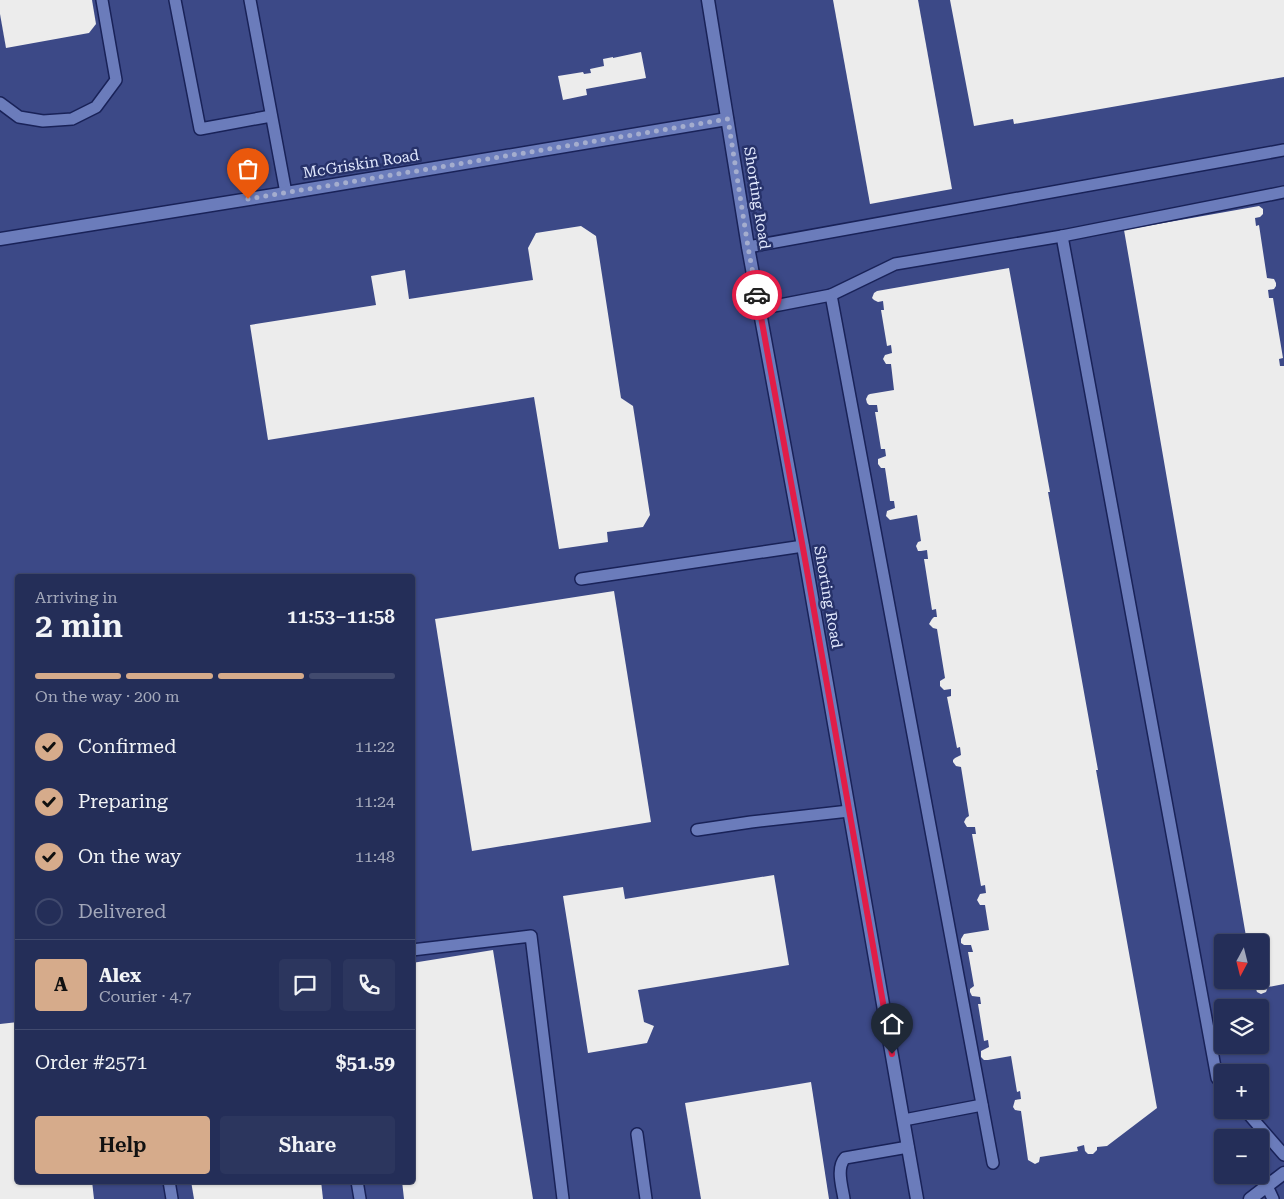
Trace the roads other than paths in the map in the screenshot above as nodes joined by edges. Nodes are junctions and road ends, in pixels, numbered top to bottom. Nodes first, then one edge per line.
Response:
1 (102, 0) edge
2 (175, 0) edge
3 (250, 0) edge
4 (708, 0) edge
5 (0, 103) edge
6 (271, 116) junction
7 (728, 119) junction
8 (1284, 150) edge
9 (1284, 192) edge
10 (286, 193) junction
11 (1062, 236) junction
12 (0, 239) edge
13 (748, 247) junction
14 (831, 295) junction
15 (760, 309) junction
16 (803, 546) junction
17 (581, 579) dead end
18 (849, 811) junction
19 (698, 830) dead end
20 (415, 950) edge
21 (1214, 1064) edge
22 (982, 1105) junction
23 (1253, 1119) edge
24 (904, 1120) junction
25 (637, 1134) dead end
26 (908, 1147) junction
27 (1284, 1155) edge
28 (993, 1163) dead end
29 (1284, 1172) edge
30 (170, 1184) edge
31 (358, 1184) edge
32 (1267, 1186) junction
33 (172, 1199) edge
34 (360, 1199) edge
35 (563, 1199) edge
36 (646, 1199) edge
37 (844, 1199) edge
38 (918, 1199) edge
39 (1250, 1199) edge
40 (1273, 1199) edge

1 - 5 lane
2 - 6 lane
3 - 6 lane
4 - 7 street, Shorting Road
6 - 10 lane
7 - 10 street, McGriskin Road
7 - 13 street, Shorting Road
8 - 13 lane
9 - 11 lane
10 - 12 street, McGriskin Road
11 - 14 lane
11 - 21 lane
13 - 15 street, Shorting Road
14 - 15 lane
14 - 22 lane
15 - 16 street, Shorting Road
16 - 17 lane
16 - 18 street, Shorting Road
18 - 19 lane
18 - 24 street, Shorting Road
20 - 35 lane
22 - 24 lane
22 - 28 lane
23 - 27 lane
24 - 26 street, Shorting Road
25 - 36 lane
26 - 37 lane
26 - 38 street, Shorting Road
29 - 32 street
30 - 33 lane
31 - 34 lane
32 - 39 street
32 - 40 lane

